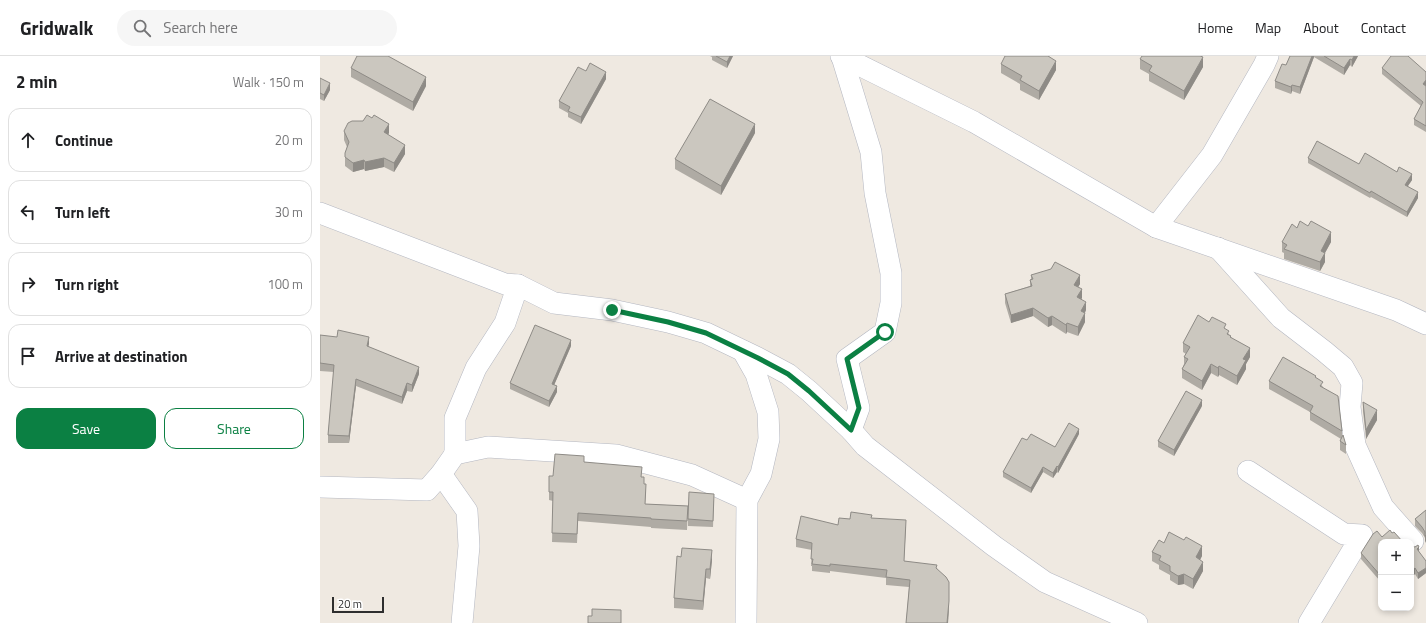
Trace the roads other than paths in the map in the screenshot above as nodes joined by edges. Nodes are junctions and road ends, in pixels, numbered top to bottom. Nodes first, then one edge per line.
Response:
1 (841, 56) edge
2 (1268, 56) edge
3 (320, 213) edge
4 (1156, 227) junction
5 (1216, 246) junction
6 (518, 285) junction
7 (1426, 324) edge
8 (743, 351) junction
9 (851, 430) junction
10 (455, 454) junction
11 (1248, 471) dead end
12 (442, 474) junction
13 (320, 487) edge
14 (747, 500) junction
15 (1410, 539) edge
16 (462, 623) edge
17 (746, 623) edge
18 (1137, 623) edge
19 (1309, 623) edge

1 - 4 street
1 - 9 street
2 - 4 street
3 - 6 street
4 - 5 street
5 - 7 street
5 - 15 street
6 - 8 street
6 - 10 street
8 - 9 street
8 - 14 street
9 - 18 street
10 - 12 street
10 - 14 street
11 - 19 street
12 - 13 street
12 - 16 street
14 - 17 street

